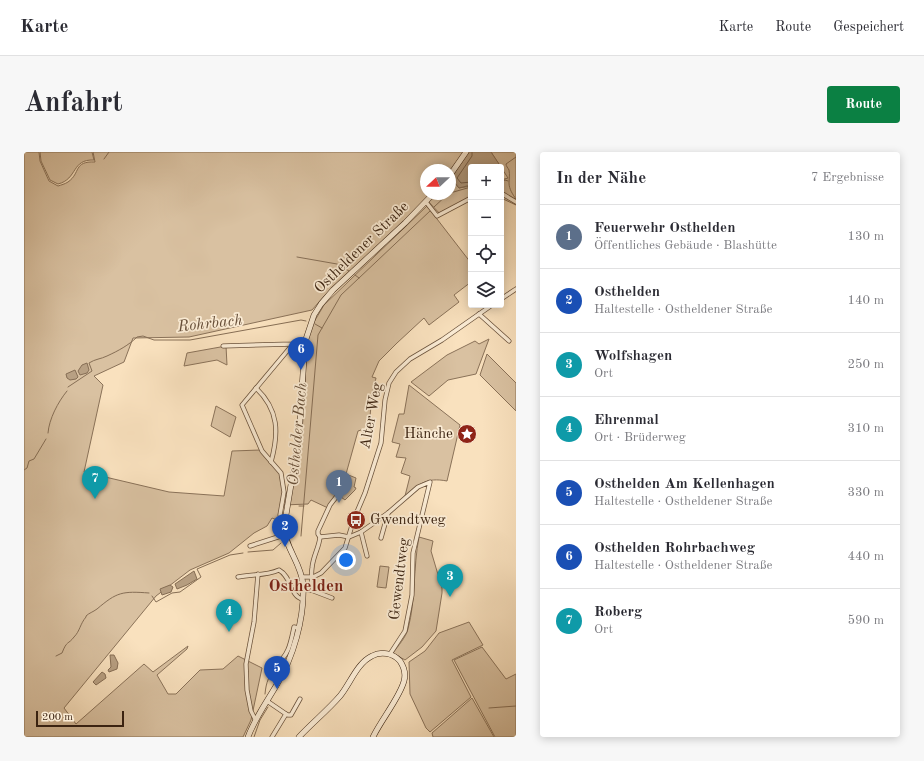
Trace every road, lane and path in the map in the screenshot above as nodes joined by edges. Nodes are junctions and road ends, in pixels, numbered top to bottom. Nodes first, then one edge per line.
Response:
1 (466, 152) edge
2 (456, 166) edge
3 (504, 195) edge
4 (468, 200) edge
5 (426, 202) joint
6 (516, 202) edge
7 (516, 289) edge
8 (504, 297) edge
9 (488, 308) edge
10 (479, 314) junction
11 (509, 341) dead end
12 (305, 342) junction
13 (293, 344) junction
14 (223, 346) dead end
15 (256, 388) junction
16 (271, 462) junction
17 (337, 496) dead end
18 (388, 513) junction
19 (284, 520) junction
20 (361, 532) junction
21 (285, 536) junction
22 (320, 537) junction
23 (349, 537) junction
24 (381, 538) dead end
25 (250, 546) dead end
26 (367, 556) dead end
27 (258, 574) junction
28 (238, 577) dead end
29 (302, 577) junction
30 (313, 577) junction
31 (303, 590) junction
32 (311, 590) junction
33 (332, 598) dead end
34 (302, 599) junction
35 (299, 628) junction
36 (390, 654) junction
37 (276, 664) dead end
38 (300, 699) dead end
39 (266, 701) junction
40 (286, 714) junction
41 (255, 719) junction
42 (248, 737) edge
43 (272, 737) edge
44 (299, 737) edge
45 (373, 737) edge

1 - 2 main road
3 - 6 street
4 - 5 street
5 - 12 main road, Ostheldener Straße
7 - 8 street
9 - 10 street, Alter Weg
10 - 11 street
10 - 23 street, Alter Weg
12 - 13 street
12 - 19 main road, Ostheldener Straße
13 - 14 street
13 - 15 street
15 - 16 street
15 - 16 street
16 - 19 street
17 - 22 street
18 - 20 street, Gewendtweg
18 - 24 street
18 - 36 street, Gewendtweg
19 - 21 main road, Ostheldener Straße
20 - 23 street, Gewendtweg
20 - 26 street
21 - 25 street
21 - 29 main road, Ostheldener Straße
22 - 23 street
22 - 30 street
23 - 30 street, Alter Weg
27 - 28 street
27 - 34 street
27 - 41 street
29 - 30 street
29 - 31 main road, Ostheldener Straße
30 - 32 street
31 - 32 street
31 - 34 main road, Ostheldener Straße
32 - 33 street
34 - 35 main road, Ostheldener Straße
35 - 37 street, Ostheldener Straße
35 - 39 main road, Ostheldener Straße
36 - 44 main road
36 - 45 main road
38 - 40 street
39 - 40 street
39 - 41 main road, Ostheldener Straße
40 - 43 street
41 - 42 main road, Ostheldener Straße

